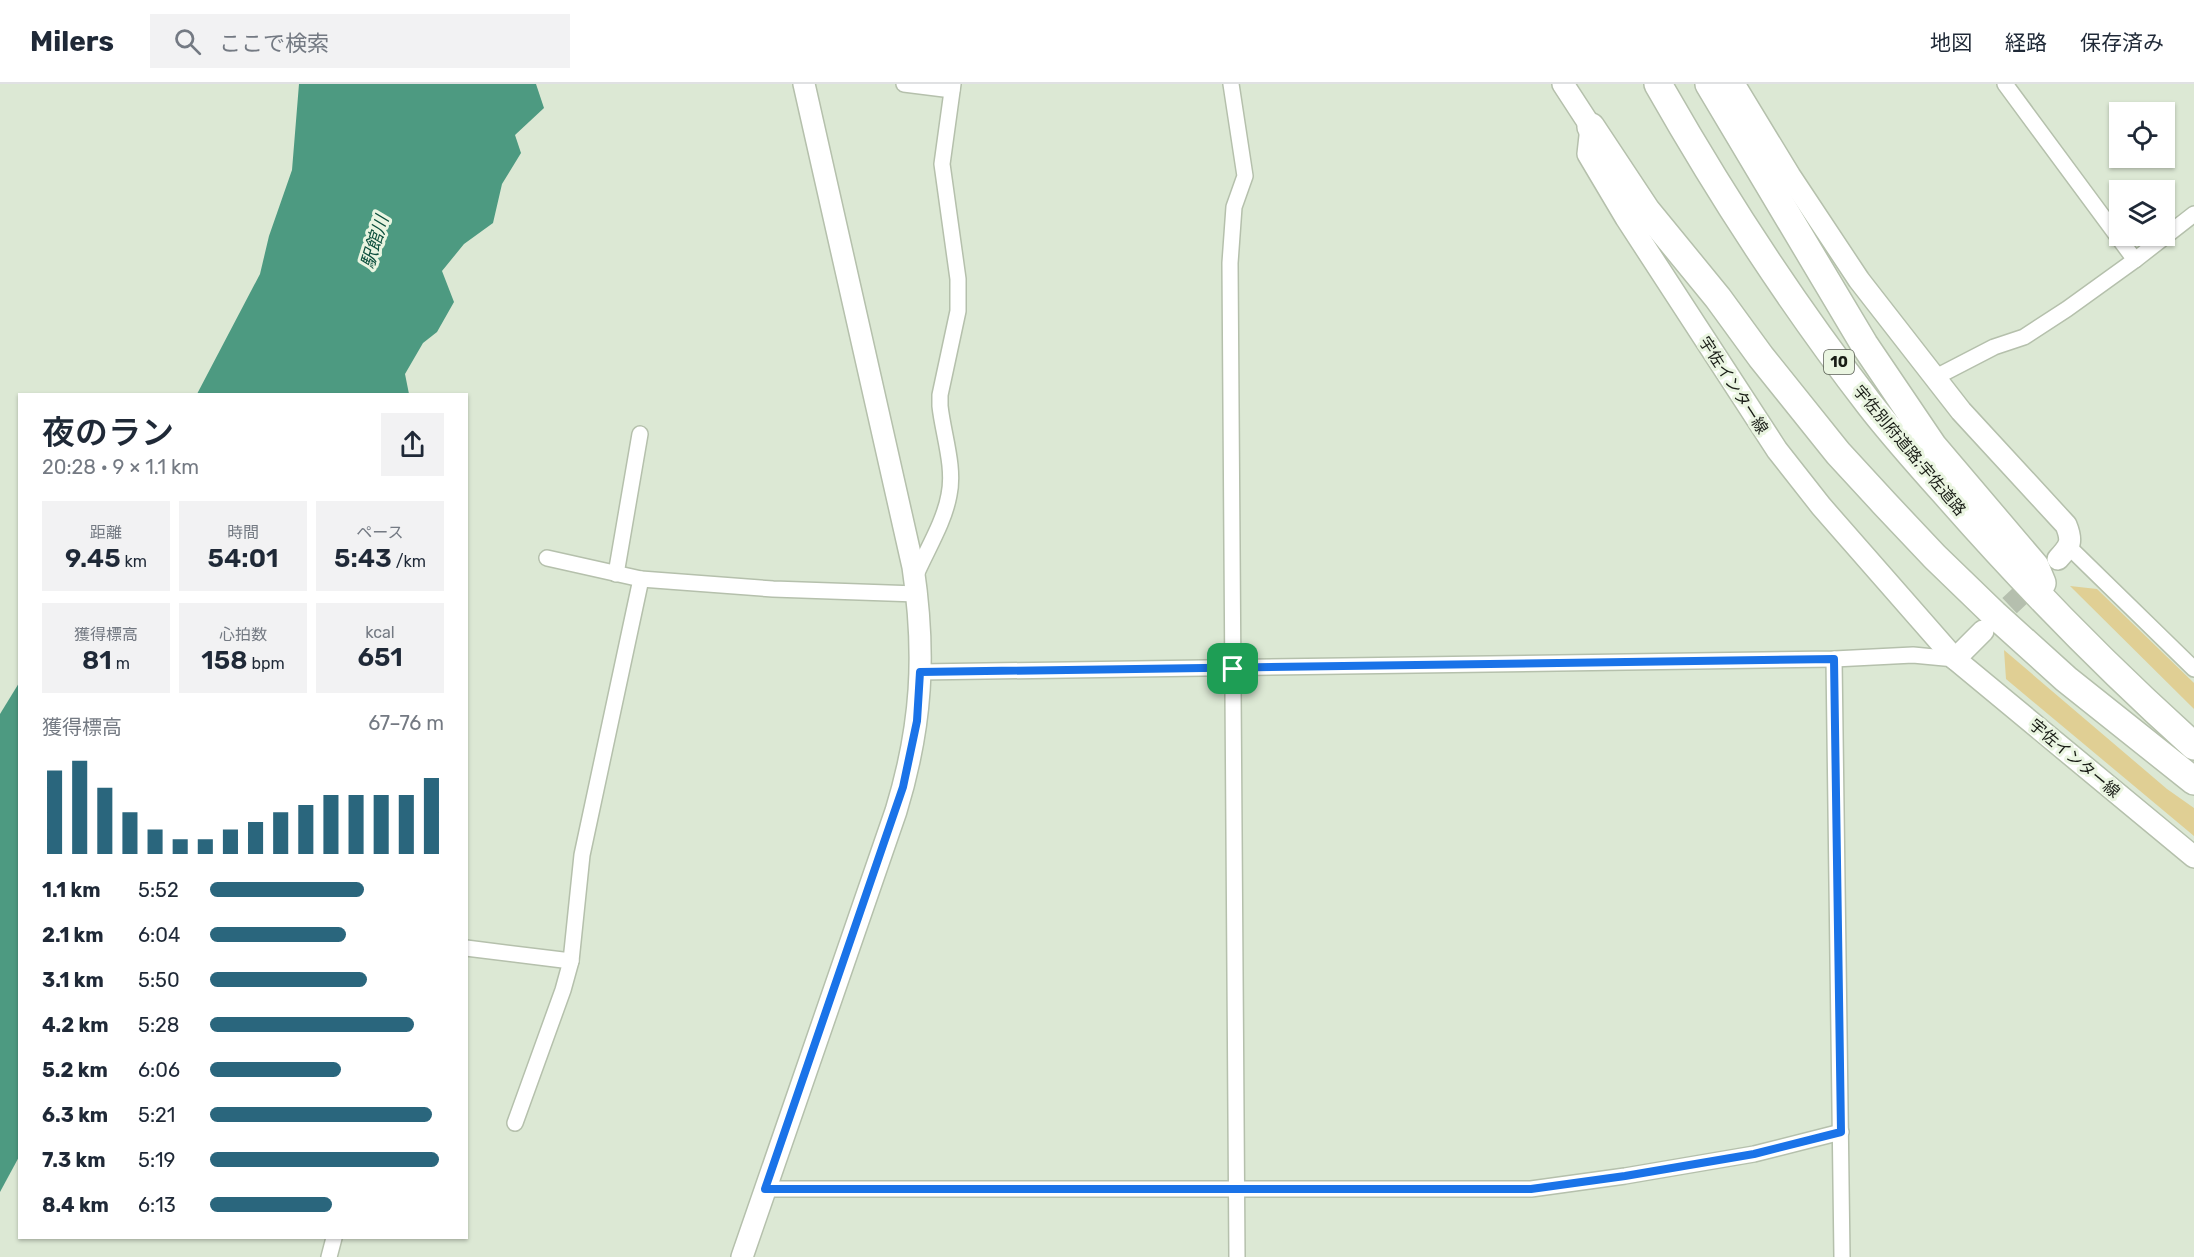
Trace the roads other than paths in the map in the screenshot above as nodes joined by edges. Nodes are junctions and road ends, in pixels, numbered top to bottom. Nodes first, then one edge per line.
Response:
1 (804, 84) edge
2 (904, 84) edge
3 (1231, 84) edge
4 (1563, 84) edge
5 (1658, 84) edge
6 (1709, 84) edge
7 (1734, 84) edge
8 (2005, 84) edge
9 (952, 87) edge
10 (1592, 127) junction
11 (2194, 214) edge
12 (2134, 260) junction
13 (1936, 377) junction
14 (640, 434) dead end
15 (2064, 553) joint
16 (547, 558) dead end
17 (616, 574) junction
18 (641, 579) junction
19 (916, 586) junction
20 (2055, 613) junction
21 (1983, 631) tunnel mouth
22 (1834, 659) junction
23 (1955, 659) junction
24 (1233, 669) junction
25 (2194, 669) edge
26 (920, 672) junction
27 (2194, 746) edge
28 (2194, 780) edge
29 (2194, 857) edge
30 (468, 948) edge
31 (571, 961) junction
32 (515, 1123) dead end
33 (1841, 1132) junction
34 (765, 1189) junction
35 (1237, 1189) junction
36 (334, 1239) edge
37 (329, 1257) edge
38 (742, 1257) edge
39 (1237, 1257) edge
40 (1842, 1257) edge

1 - 19 main road
2 - 9 street
3 - 24 street
4 - 10 main road
5 - 20 highway, 宇佐別府道路;宇佐道路 / 10
6 - 20 highway
7 - 13 main road
8 - 12 street
9 - 19 street
10 - 23 main road, 宇佐インター線
10 - 28 highway
11 - 12 street
12 - 13 street
13 - 15 main road
14 - 17 street
15 - 25 street
16 - 17 street
17 - 18 street
18 - 19 street
18 - 31 street
19 - 26 main road
20 - 27 highway, 宇佐別府道路;宇佐道路 / 10
21 - 23 main road
22 - 23 street
22 - 24 street
22 - 33 street
23 - 29 main road, 宇佐インター線
24 - 26 street
24 - 35 street
26 - 34 main road
30 - 31 street
31 - 32 street
33 - 35 street
33 - 40 street
34 - 35 street
34 - 38 main road
35 - 39 street
36 - 37 street

